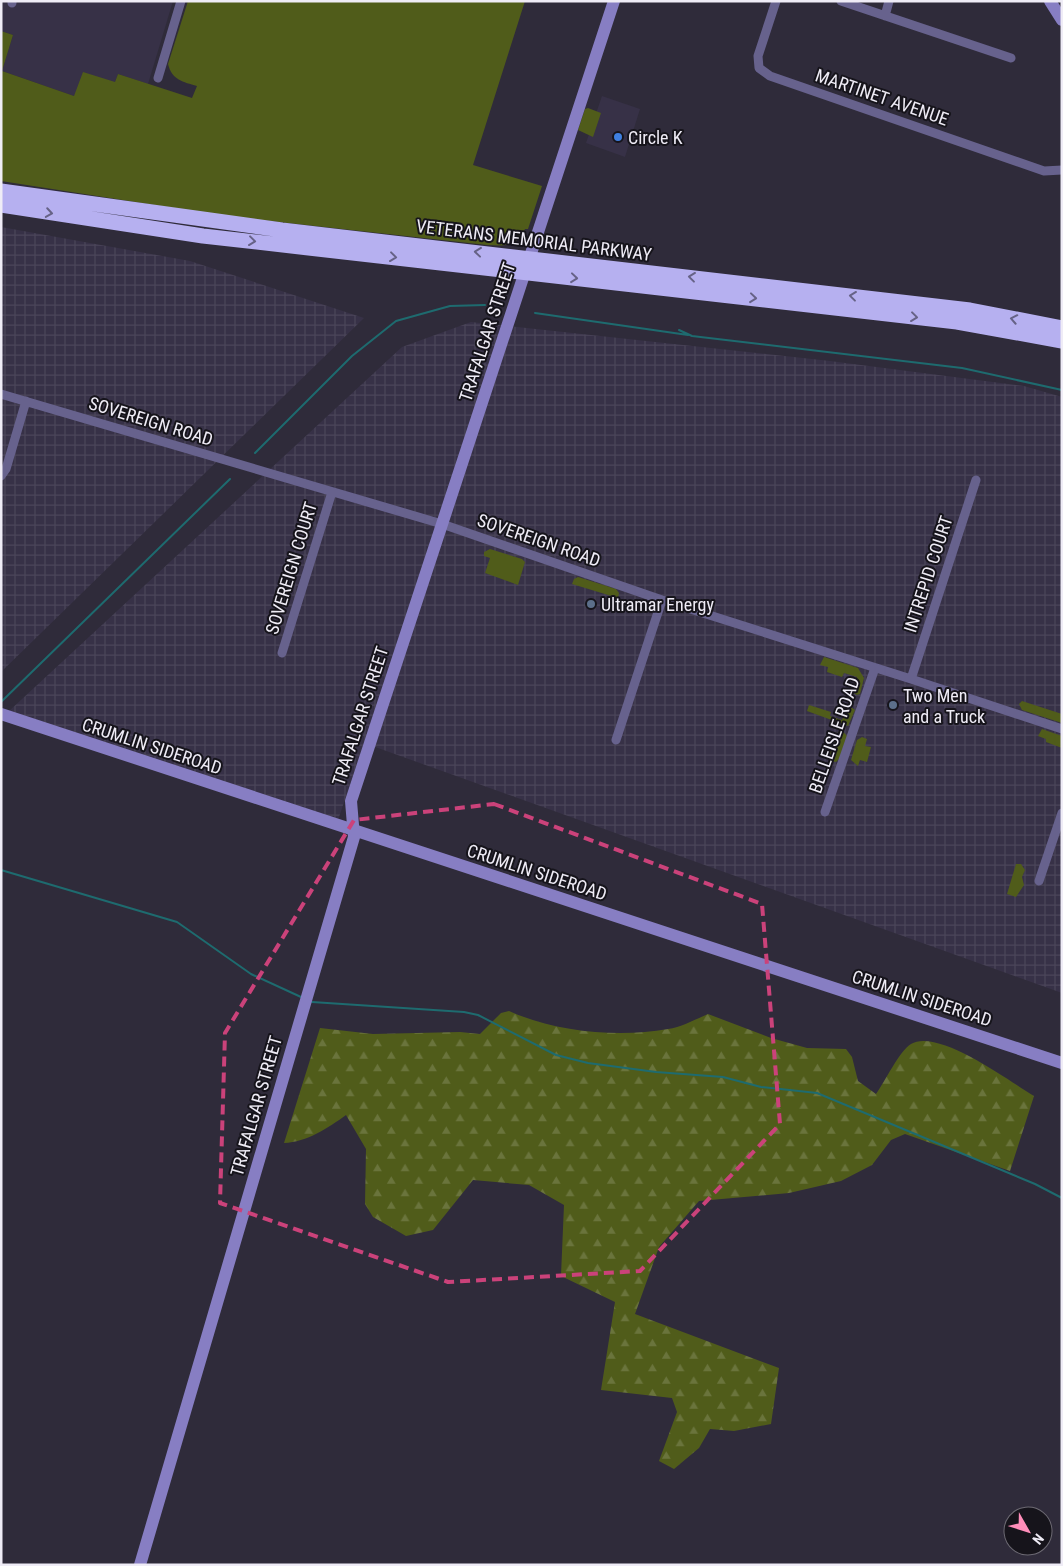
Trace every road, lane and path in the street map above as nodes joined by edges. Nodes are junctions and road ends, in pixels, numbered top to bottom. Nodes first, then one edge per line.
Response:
1 (181, 1) edge
2 (614, 1) edge
3 (776, 1) edge
4 (841, 1) edge
5 (889, 1) edge
6 (885, 16) junction
7 (1011, 58) dead end
8 (158, 78) dead end
9 (1062, 170) edge
10 (1, 191) edge
11 (1, 205) edge
12 (528, 265) junction
13 (1062, 328) edge
14 (1062, 341) edge
15 (1, 394) edge
16 (26, 401) junction
17 (1, 476) edge
18 (976, 480) dead end
19 (332, 492) junction
20 (442, 524) junction
21 (662, 600) junction
22 (282, 653) dead end
23 (875, 668) junction
24 (912, 679) junction
25 (7, 716) edge
26 (1062, 729) edge
27 (616, 740) dead end
28 (825, 812) dead end
29 (1062, 813) edge
30 (353, 830) junction
31 (1039, 881) dead end
32 (1062, 1063) edge
33 (140, 1565) edge

1 - 8 street
2 - 12 main road, TRAFALGAR STREET
3 - 9 street, MARTINET AVENUE
4 - 6 street
5 - 6 street
6 - 7 street
12 -> 10 highway, VETERANS MEMORIAL PARKWAY
11 -> 12 highway, VETERANS MEMORIAL PARKWAY
13 -> 12 highway, VETERANS MEMORIAL PARKWAY
12 -> 14 highway, VETERANS MEMORIAL PARKWAY
12 - 20 main road, TRAFALGAR STREET
15 - 16 street, SOVEREIGN ROAD
16 - 17 street
16 - 19 street, SOVEREIGN ROAD
18 - 24 street, INTREPID COURT
19 - 20 street, SOVEREIGN ROAD
19 - 22 street, SOVEREIGN COURT
20 - 21 street, SOVEREIGN ROAD
20 - 30 main road, TRAFALGAR STREET
21 - 23 street, SOVEREIGN ROAD
21 - 27 street
23 - 24 street, SOVEREIGN ROAD
23 - 28 street, BELLEISLE ROAD
24 - 26 street, SOVEREIGN ROAD
25 - 30 main road, CRUMLIN SIDEROAD
29 - 31 street
30 - 32 main road, CRUMLIN SIDEROAD
30 - 33 main road, TRAFALGAR STREET

